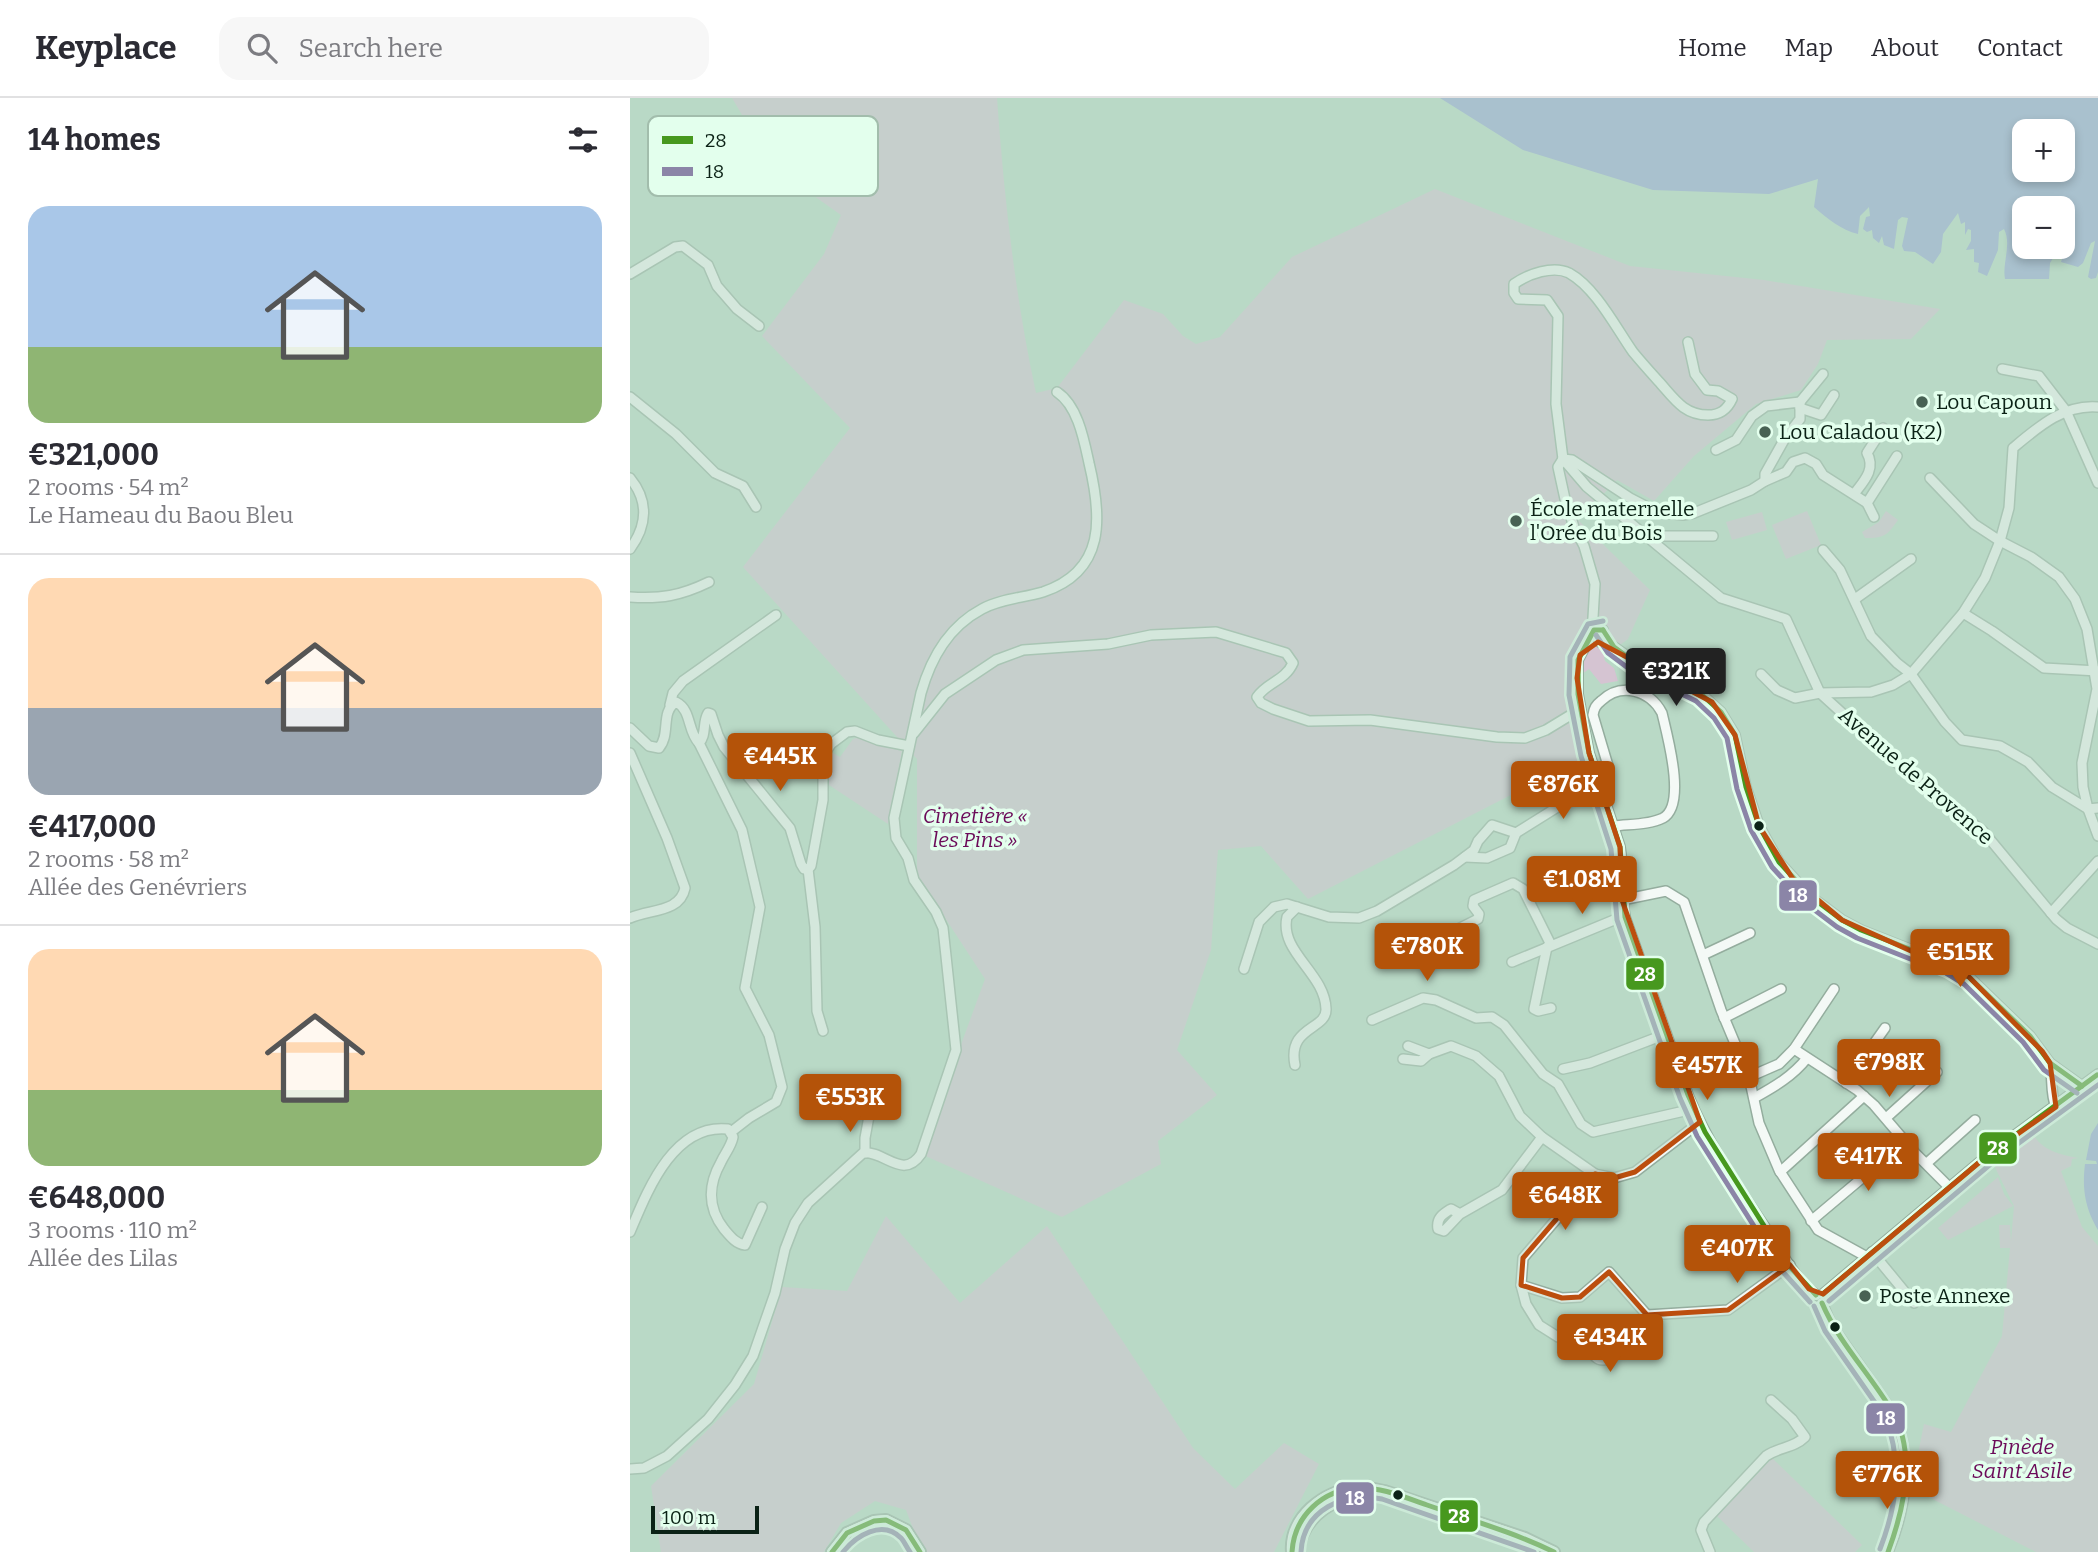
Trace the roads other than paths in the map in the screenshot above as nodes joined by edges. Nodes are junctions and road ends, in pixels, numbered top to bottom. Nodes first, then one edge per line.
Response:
1 (630, 274) edge
2 (759, 326) dead end
3 (1688, 342) dead end
4 (2002, 369) dead end
5 (1823, 374) dead end
6 (1058, 391) dead end
7 (1834, 395) dead end
8 (630, 397) edge
9 (1800, 405) junction
10 (2098, 407) edge
11 (2066, 411) junction
12 (1882, 428) dead end
13 (1716, 450) dead end
14 (1897, 456) dead end
15 (1563, 459) junction
16 (630, 478) edge
17 (1930, 478) dead end
18 (1765, 481) junction
19 (2098, 483) edge
20 (1854, 494) junction
21 (1867, 503) junction
22 (756, 507) dead end
23 (1874, 517) dead end
24 (1645, 536) junction
25 (1713, 536) dead end
26 (2000, 541) junction
27 (630, 549) edge
28 (1823, 550) dead end
29 (1911, 559) dead end
30 (709, 582) dead end
31 (630, 597) edge
32 (1855, 599) junction
33 (1963, 614) junction
34 (776, 615) dead end
35 (1598, 636) junction
36 (2097, 671) edge
37 (1761, 674) dead end
38 (1911, 674) junction
39 (1821, 693) junction
40 (670, 705) junction
41 (1582, 717) junction
42 (630, 728) edge
43 (910, 742) junction
44 (699, 743) junction
45 (630, 753) edge
46 (1598, 780) junction
47 (1603, 794) junction
48 (2093, 808) edge
49 (1614, 826) junction
50 (1516, 833) junction
51 (2098, 836) edge
52 (1465, 857) junction
53 (2098, 861) edge
54 (808, 869) junction
55 (1622, 900) junction
56 (1297, 907) junction
57 (2051, 913) junction
58 (1625, 917) junction
59 (630, 918) edge
60 (1750, 933) dead end
61 (2098, 944) edge
62 (1549, 946) junction
63 (1703, 956) junction
64 (1418, 958) dead end
65 (1513, 962) dead end
66 (1244, 969) dead end
67 (1781, 989) dead end
68 (1833, 989) dead end
69 (1551, 1008) dead end
70 (1724, 1018) junction
71 (1372, 1020) dead end
72 (1885, 1028) dead end
73 (824, 1031) dead end
74 (1666, 1034) junction
75 (1408, 1046) dead end
76 (1794, 1049) junction
77 (1429, 1054) junction
78 (1807, 1058) junction
79 (1403, 1059) dead end
80 (2050, 1063) junction
81 (1294, 1065) dead end
82 (1563, 1069) dead end
83 (1937, 1072) dead end
84 (2098, 1074) edge
85 (1749, 1077) junction
86 (1846, 1083) junction
87 (2082, 1086) junction
88 (1864, 1096) junction
89 (1754, 1098) junction
90 (2056, 1107) junction
91 (1693, 1109) junction
92 (869, 1116) dead end
93 (1886, 1118) junction
94 (1975, 1120) dead end
95 (1700, 1122) junction
96 (731, 1132) junction
97 (1542, 1137) junction
98 (1906, 1141) junction
99 (865, 1153) junction
100 (1927, 1163) junction
101 (1780, 1172) junction
102 (1595, 1174) junction
103 (1950, 1188) junction
104 (762, 1207) dead end
105 (1460, 1214) dead end
106 (1811, 1221) junction
107 (630, 1232) edge
108 (1869, 1255) junction
109 (1790, 1265) junction
110 (1521, 1285) junction
111 (1820, 1297) junction
112 (1914, 1303) dead end
113 (1592, 1345) dead end
114 (1771, 1400) dead end
115 (630, 1469) edge
116 (832, 1552) edge
117 (920, 1552) edge
118 (1292, 1552) edge
119 (1298, 1552) edge
120 (1542, 1552) edge
121 (1554, 1552) edge
122 (1710, 1552) edge
123 (1888, 1552) edge

1 - 2 street
3 - 15 street
4 - 11 street
5 - 9 street
6 - 43 street
7 - 9 street
8 - 22 street
9 - 13 street
9 - 18 street
10 - 11 street
11 - 19 street
11 - 26 street
12 - 20 street
14 - 21 street
15 - 18 street
15 - 24 street, Avenue de Provence
15 - 35 street
16 - 27 street
17 - 26 street
18 - 20 street
20 - 21 street
21 - 23 street
24 - 25 street
24 - 39 street, Avenue de Provence
26 - 33 street
26 - 36 street
28 - 32 street
29 - 32 street
30 - 31 street
32 - 38 street
33 - 36 street
33 - 38 street
34 - 40 street
35 - 41 street
35 - 80 street
36 - 48 street
37 - 39 street
38 - 39 street
38 - 48 street
39 - 57 street, Avenue de Provence
40 - 42 street
40 - 44 street
41 - 43 street
41 - 46 street
43 - 54 street
43 - 99 street
44 - 54 street
44 - 96 street
45 - 59 street
46 - 47 street
46 - 49 street
47 - 49 street
47 - 50 street
48 - 51 street
49 - 55 street
50 - 52 street
50 - 52 street
52 - 56 street
53 - 57 street
54 - 73 street
55 - 58 street
55 - 63 street
56 - 66 street
56 - 81 street
57 - 61 street, Avenue de Provence
58 - 62 street
58 - 74 street
60 - 63 street
62 - 64 street
62 - 65 street
62 - 69 street
63 - 70 street
67 - 70 street
68 - 76 street
70 - 85 street
71 - 91 street
72 - 86 street
74 - 82 street
74 - 91 street
75 - 77 street
76 - 78 street
76 - 85 street
77 - 79 street
77 - 97 street
78 - 86 street
78 - 89 street
80 - 87 street
80 - 90 street
83 - 93 street
84 - 87 street
85 - 89 street
86 - 88 street
87 - 90 street
88 - 93 street
88 - 101 street
89 - 101 street
90 - 103 street
91 - 95 street
92 - 99 street
93 - 98 street
94 - 100 street
95 - 102 street
95 - 109 street
96 - 104 street
96 - 107 street
97 - 102 street
97 - 105 street
98 - 100 street
98 - 106 street
99 - 115 street
100 - 103 street
101 - 106 street
102 - 110 street
103 - 108 street
106 - 108 street
108 - 111 street
108 - 112 street
109 - 110 street
109 - 111 street
110 - 113 street
111 - 123 street
114 - 122 street
116 - 117 main road
118 - 121 main road
119 - 120 main road

